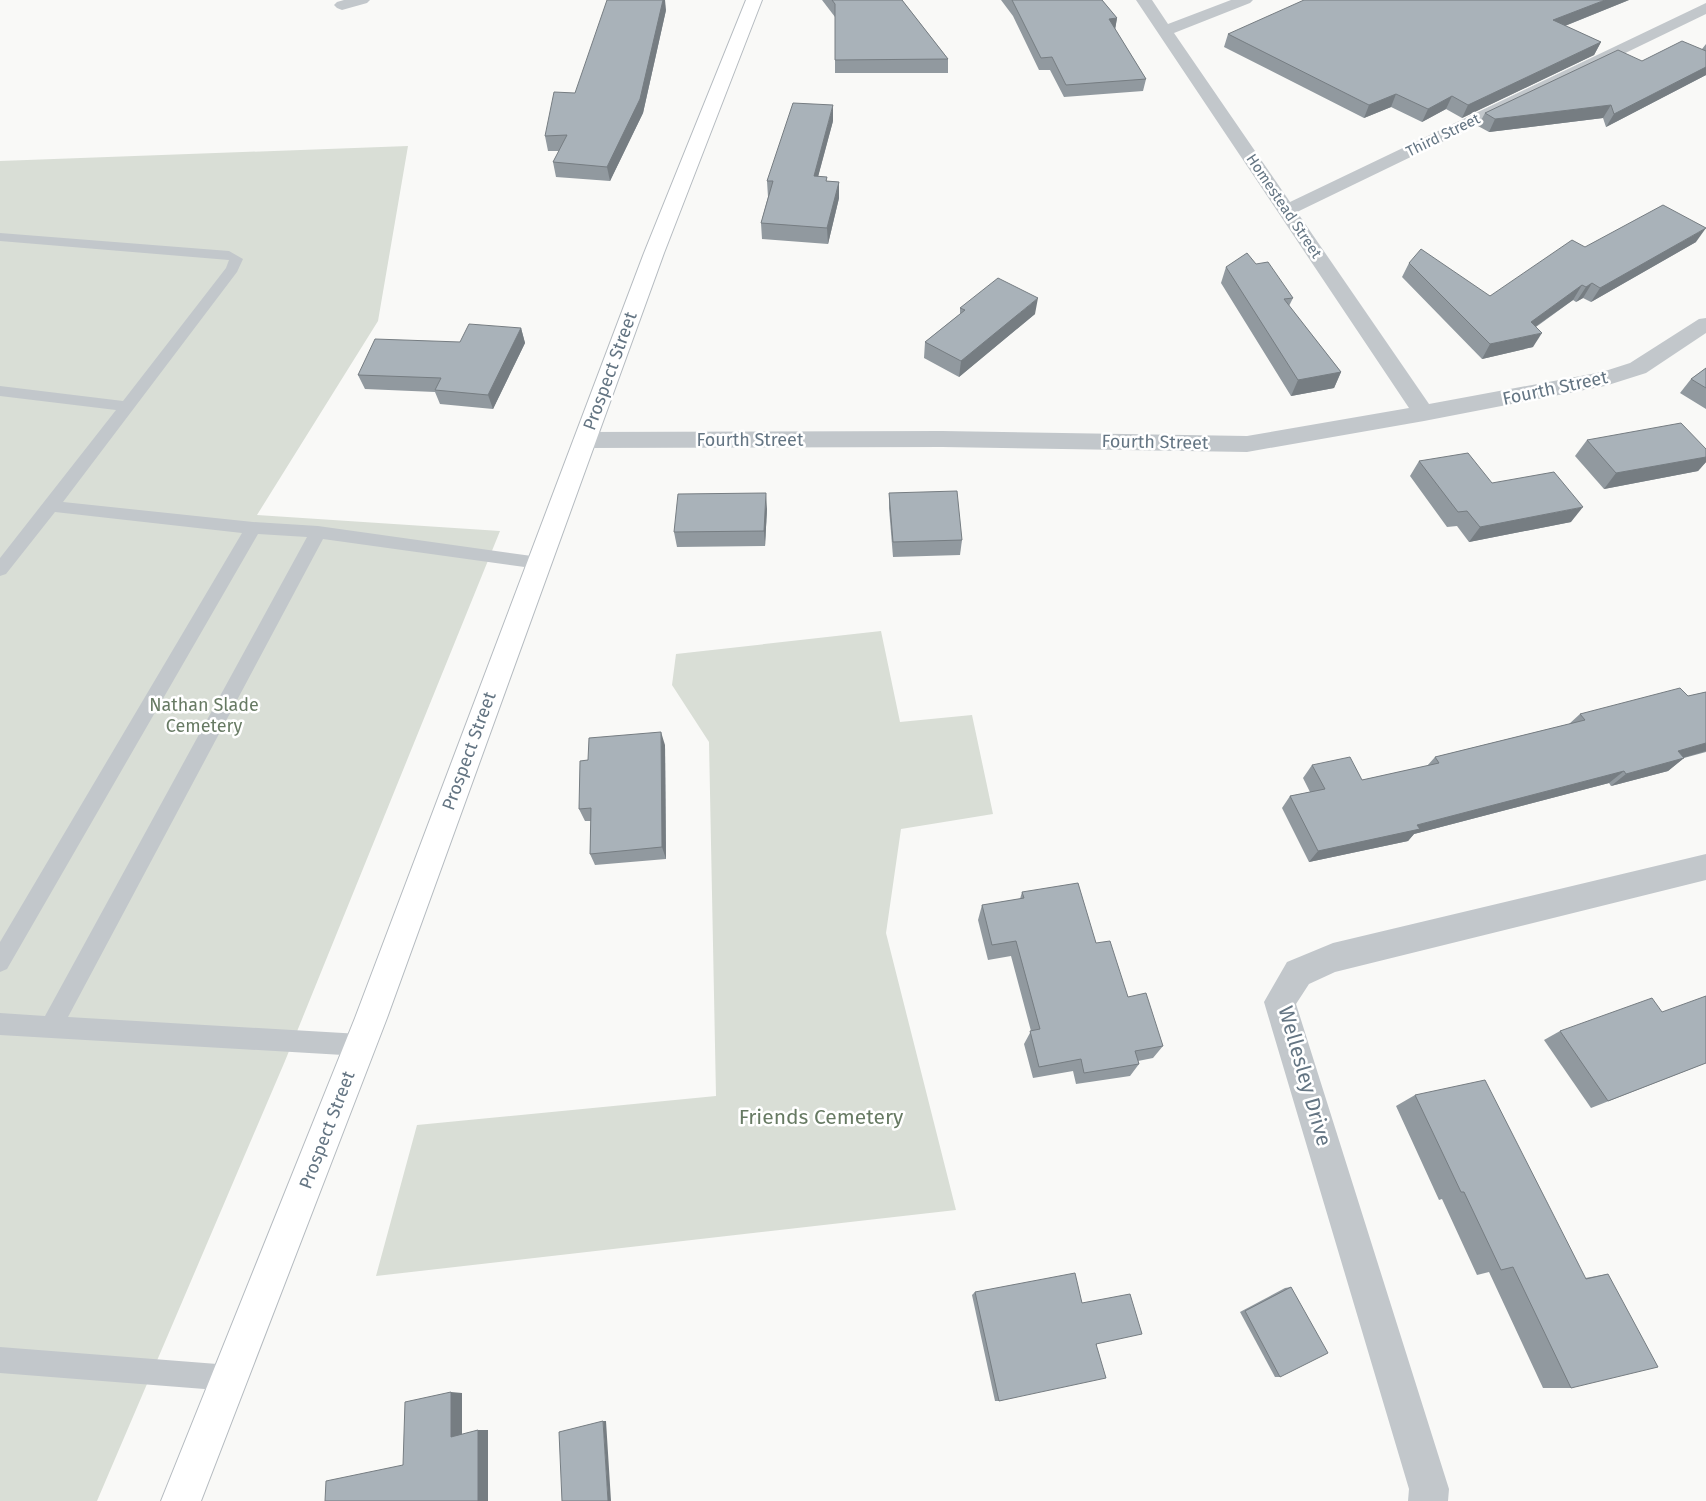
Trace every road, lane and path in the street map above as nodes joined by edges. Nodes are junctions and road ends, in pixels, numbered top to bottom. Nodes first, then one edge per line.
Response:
1 (362, 0) edge
2 (754, 0) edge
3 (1144, 0) edge
4 (1245, 0) edge
5 (342, 5) dead end
6 (1706, 8) edge
7 (1165, 32) junction
8 (1287, 210) junction
9 (0, 237) edge
10 (1706, 324) edge
11 (0, 391) edge
12 (126, 406) junction
13 (1424, 414) junction
14 (584, 440) junction
15 (51, 506) junction
16 (252, 528) junction
17 (318, 532) junction
18 (539, 562) junction
19 (0, 570) edge
20 (1706, 868) edge
21 (0, 962) edge
22 (0, 1024) edge
23 (50, 1028) junction
24 (360, 1045) junction
25 (0, 1360) edge
26 (230, 1378) junction
27 (181, 1501) edge
28 (1428, 1501) edge

1 - 5 street
2 - 14 street, Prospect Street
3 - 7 street, Homestead Street
4 - 7 street
6 - 8 street, Third Street
7 - 8 street, Homestead Street
8 - 13 street, Homestead Street
9 - 12 lane
10 - 13 street, Fourth Street
11 - 12 lane
12 - 15 lane
13 - 14 street, Fourth Street
14 - 18 street, Prospect Street
15 - 16 lane
15 - 19 lane
16 - 17 lane
16 - 21 lane
17 - 18 lane
17 - 23 lane
18 - 24 street, Prospect Street
20 - 28 street, Wellesley Drive
22 - 23 lane
23 - 24 lane
24 - 26 street, Prospect Street
25 - 26 lane
26 - 27 street, Prospect Street

